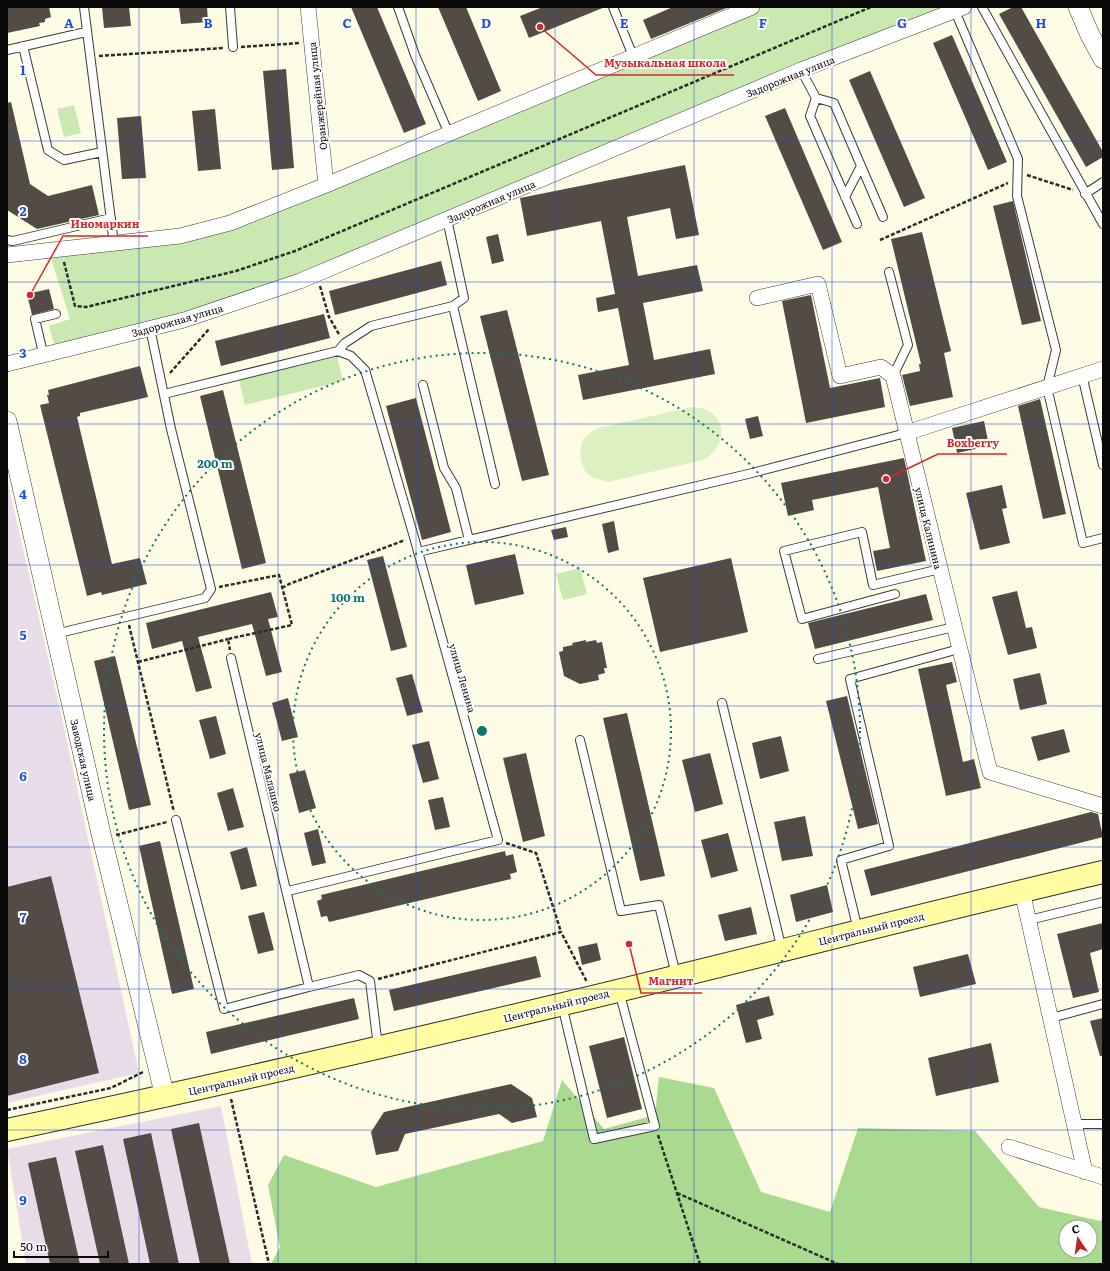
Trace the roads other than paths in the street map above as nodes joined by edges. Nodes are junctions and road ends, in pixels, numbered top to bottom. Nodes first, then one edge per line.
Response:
1 (84, 7) edge
2 (230, 7) edge
3 (308, 7) edge
4 (398, 7) edge
5 (613, 7) edge
6 (752, 7) edge
7 (982, 7) edge
8 (1078, 7) edge
9 (960, 9) edge
10 (86, 32) junction
11 (23, 46) junction
12 (234, 47) road end
13 (7, 50) edge
14 (633, 56) junction
15 (1103, 59) edge
16 (802, 70) junction
17 (816, 98) junction
18 (449, 134) junction
19 (102, 152) junction
20 (861, 166) junction
21 (1103, 182) edge
22 (326, 185) junction
23 (1085, 194) junction
24 (845, 197) junction
25 (883, 217) dead end
26 (111, 218) junction
27 (447, 219) junction
28 (857, 224) dead end
29 (1103, 224) edge
30 (7, 240) edge
31 (114, 244) junction
32 (7, 255) edge
33 (889, 272) dead end
34 (757, 298) dead end
35 (453, 306) junction
36 (56, 314) dead end
37 (150, 328) junction
38 (338, 351) junction
39 (43, 353) junction
40 (7, 364) edge
41 (1103, 369) edge
42 (1082, 375) junction
43 (893, 376) junction
44 (423, 385) dead end
45 (1046, 387) junction
46 (164, 394) junction
47 (7, 421) edge
48 (906, 433) junction
49 (1103, 466) edge
50 (495, 484) dead end
51 (1103, 538) edge
52 (469, 540) junction
53 (418, 552) junction
54 (940, 569) junction
55 (895, 594) dead end
56 (954, 627) junction
57 (55, 634) junction
58 (959, 649) junction
59 (231, 658) road end
60 (818, 659) dead end
61 (722, 703) dead end
62 (580, 740) dead end
63 (1103, 806) edge
64 (176, 820) road end
65 (1103, 872) edge
66 (288, 891) junction
67 (1022, 891) junction
68 (1103, 902) edge
69 (1029, 920) junction
70 (859, 931) junction
71 (782, 951) junction
72 (676, 976) junction
73 (309, 987) junction
74 (618, 990) junction
75 (1103, 1004) edge
76 (562, 1005) junction
77 (1051, 1018) junction
78 (378, 1047) junction
79 (165, 1097) junction
80 (1074, 1124) junction
81 (1103, 1124) edge
82 (7, 1130) edge
83 (1009, 1147) dead end
84 (1085, 1172) junction
85 (1103, 1177) edge

1 - 10 lane
2 - 12 lane
3 - 22 street, Оранжерейная улица
4 - 18 lane
5 - 14 lane
6 - 14 street
7 - 23 lane
8 - 15 street
9 - 16 street, Задорожная улица
9 - 45 lane
10 - 11 lane
10 - 19 lane
11 - 13 lane
11 - 19 lane
14 - 18 street
16 - 17 lane
16 - 27 street, Задорожная улица
17 - 20 lane
17 - 24 lane
18 - 22 street
19 - 26 lane
20 - 24 lane
20 - 25 lane
21 - 23 lane
22 - 31 street
23 - 29 lane
24 - 28 lane
26 - 30 lane
26 - 31 lane
27 - 35 lane
27 - 37 street, Задорожная улица
31 - 32 street
33 - 43 lane
34 - 43 street
35 - 38 lane
35 - 50 lane
36 - 39 lane
37 - 39 street, Задорожная улица
37 - 46 lane
38 - 46 lane
38 - 53 lane, улица Ленина
39 - 40 street, Задорожная улица
41 - 42 street
42 - 45 street
42 - 49 lane
43 - 48 street, улица Калинина
44 - 52 lane
45 - 48 street
45 - 51 lane
46 - 57 lane
47 - 57 street, Заводская улица
48 - 52 lane
48 - 54 street, улица Калинина
52 - 53 lane
53 - 66 lane, улица Ленина
54 - 55 lane
54 - 56 street, улица Калинина
56 - 58 street, улица Калинина
56 - 60 lane
57 - 79 street, Заводская улица
58 - 63 street, улица Калинина
58 - 70 lane
59 - 66 lane, улица Малашко
61 - 71 lane
62 - 72 lane
64 - 73 lane
65 - 67 main road, Центральный проезд
66 - 73 lane, улица Малашко
67 - 69 street
67 - 70 main road, Центральный проезд
68 - 69 lane
69 - 77 street
70 - 71 main road, Центральный проезд
71 - 72 main road, Центральный проезд
72 - 74 main road, Центральный проезд
73 - 78 lane
74 - 76 main road, Центральный проезд
74 - 76 lane
75 - 77 lane
76 - 78 main road, Центральный проезд
77 - 80 street
78 - 79 main road, Центральный проезд
79 - 82 main road, Центральный проезд
80 - 81 lane
80 - 84 street
83 - 84 street
84 - 85 street

